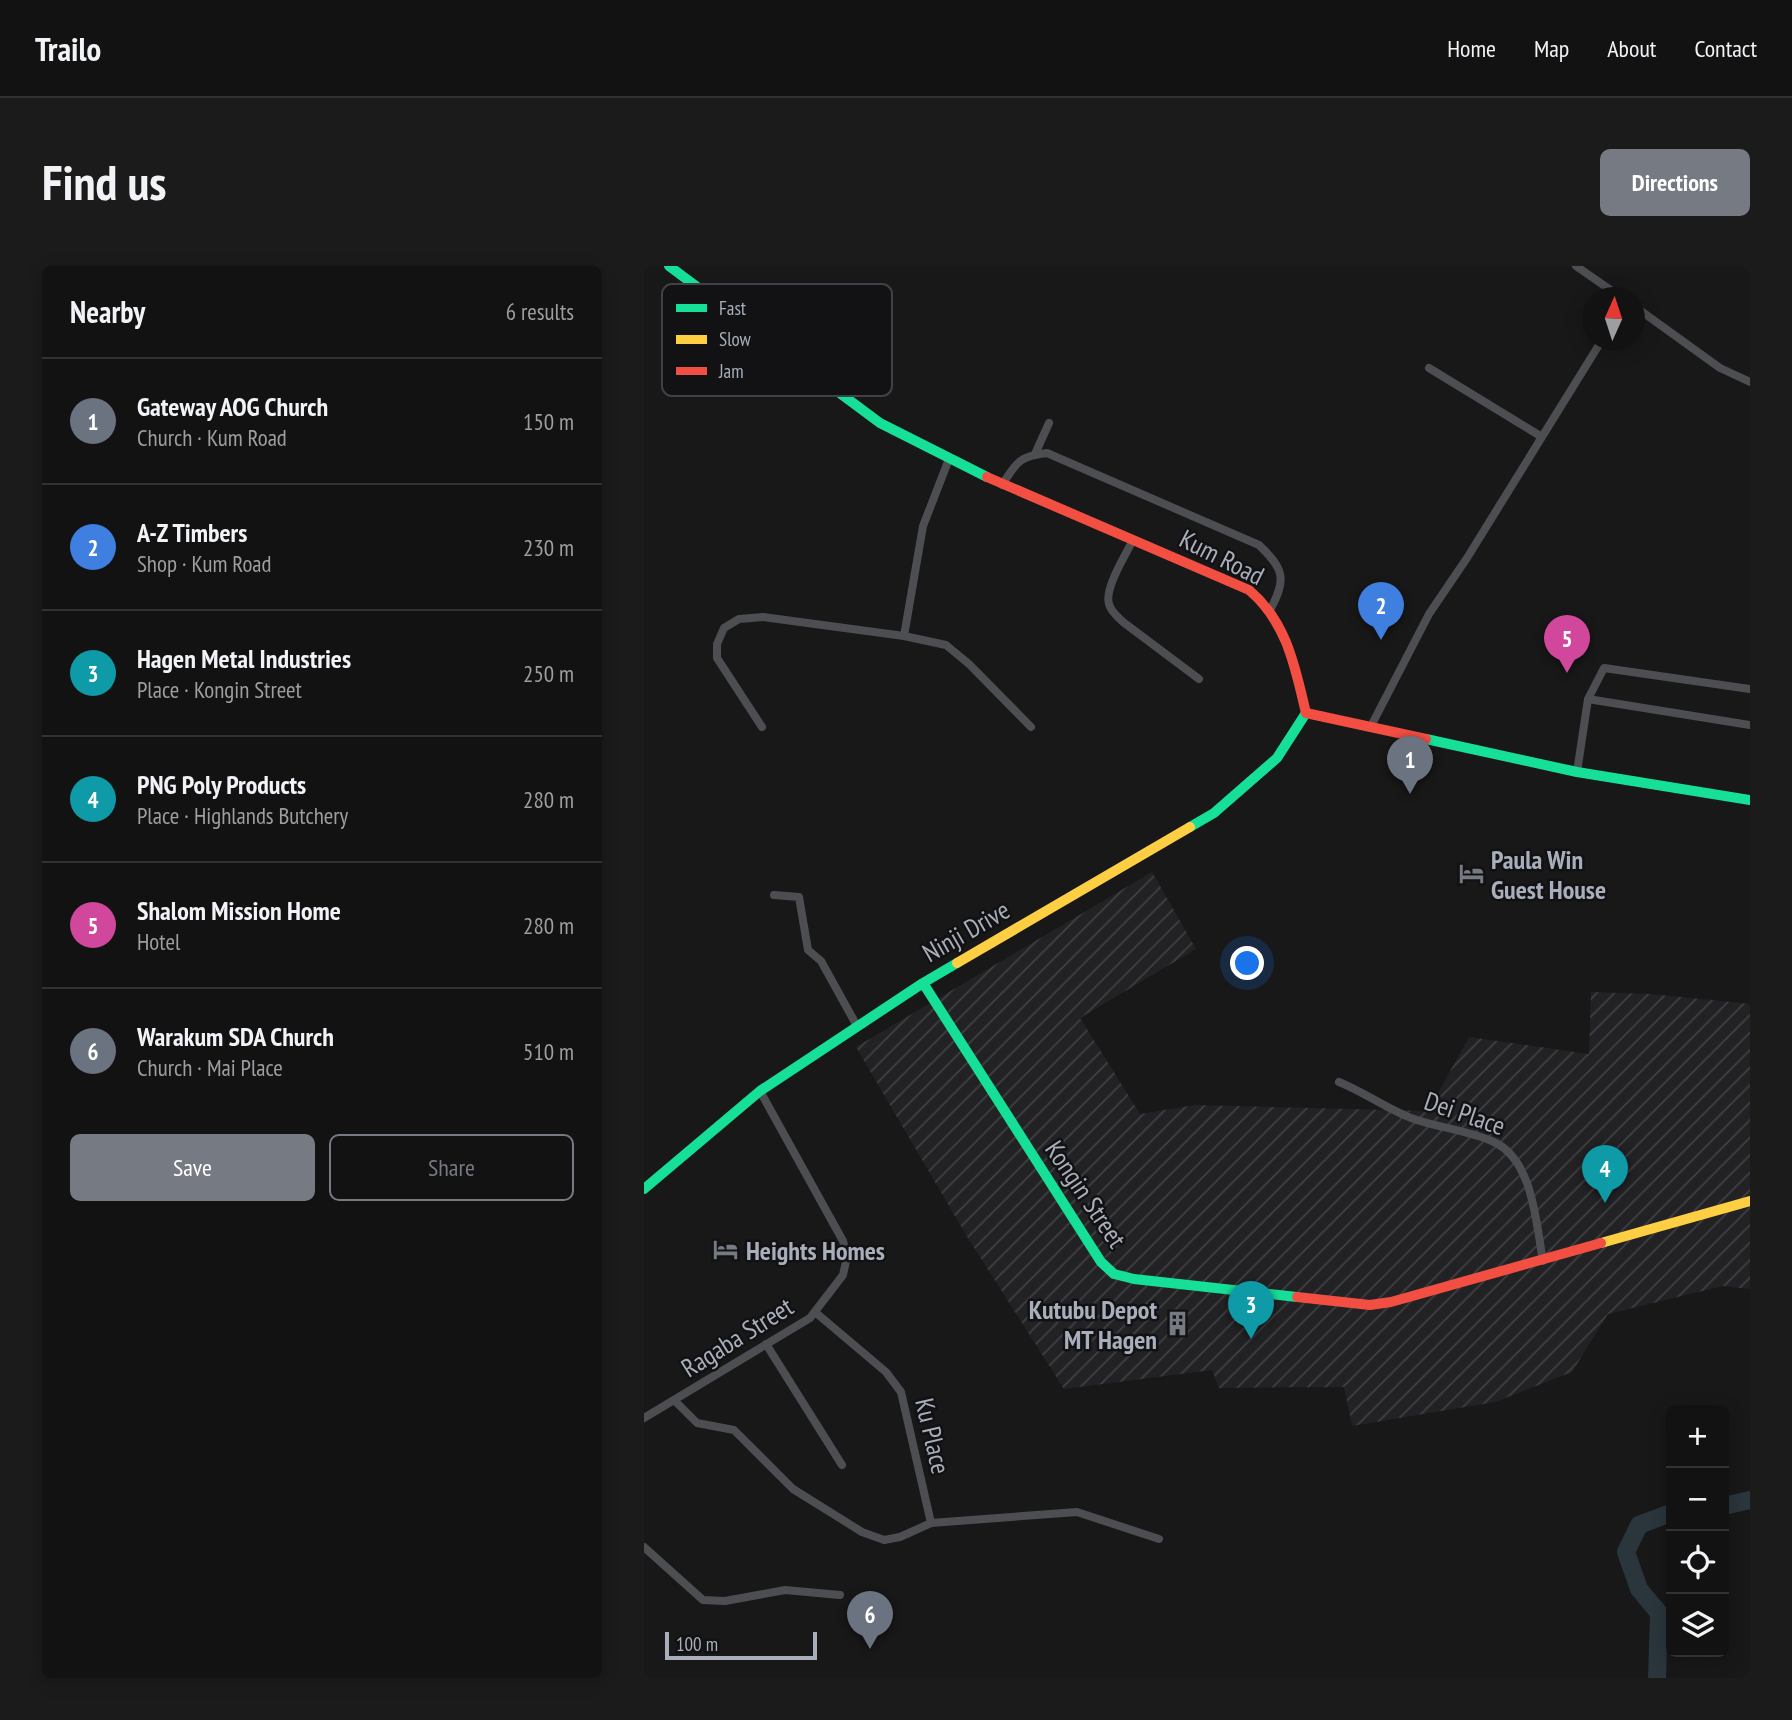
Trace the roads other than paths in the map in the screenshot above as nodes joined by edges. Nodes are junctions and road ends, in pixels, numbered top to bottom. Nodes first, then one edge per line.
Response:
1 (670, 266) edge
2 (1576, 266) edge
3 (694, 284) edge
4 (1606, 287) edge
5 (1645, 314) edge
6 (1596, 350) edge
7 (1429, 368) dead end
8 (1750, 382) edge
9 (844, 396) edge
10 (1049, 423) dead end
11 (1542, 437) junction
12 (1035, 454) junction
13 (949, 459) junction
14 (1002, 485) junction
15 (1133, 540) junction
16 (1270, 610) junction
17 (904, 636) junction
18 (1199, 679) dead end
19 (1750, 689) edge
20 (1588, 699) junction
21 (1306, 713) junction
22 (1750, 725) edge
23 (762, 727) dead end
24 (1031, 727) dead end
25 (1370, 728) junction
26 (1577, 772) junction
27 (1750, 800) edge
28 (774, 895) dead end
29 (923, 983) junction
30 (857, 1026) junction
31 (1339, 1082) dead end
32 (760, 1091) junction
33 (644, 1189) edge
34 (1750, 1201) edge
35 (1543, 1261) junction
36 (815, 1312) junction
37 (766, 1344) junction
38 (675, 1401) junction
39 (644, 1418) edge
40 (842, 1465) dead end
41 (931, 1523) junction
42 (1159, 1539) dead end
43 (644, 1547) edge
44 (839, 1595) dead end

1 - 3 street, Kum Road
2 - 4 street
5 - 8 street
6 - 11 street
7 - 11 street
9 - 13 street, Kum Road
10 - 12 street
11 - 25 street
12 - 14 street
12 - 16 street
13 - 14 street, Kum Road
13 - 17 street
14 - 15 street, Kum Road
15 - 16 street, Kum Road
15 - 18 street
16 - 21 street, Kum Road
17 - 23 street
17 - 24 street
19 - 20 street
20 - 22 street
20 - 26 street
21 - 25 street
21 - 29 street, Ninji Drive
25 - 26 street
26 - 27 street
28 - 30 street
29 - 30 street, Ninji Drive
29 - 35 street, Kongin Street
30 - 32 street, Ninji Drive
31 - 35 street, Dei Place
32 - 33 street, Ninji Drive
32 - 36 street, Ragaba Street
34 - 35 street, Kongin Street
36 - 37 street, Ragaba Street
36 - 41 street, Ku Place
37 - 38 street, Ragaba Street
37 - 40 street
38 - 39 street, Ragaba Street
38 - 41 street
41 - 42 street
43 - 44 street

